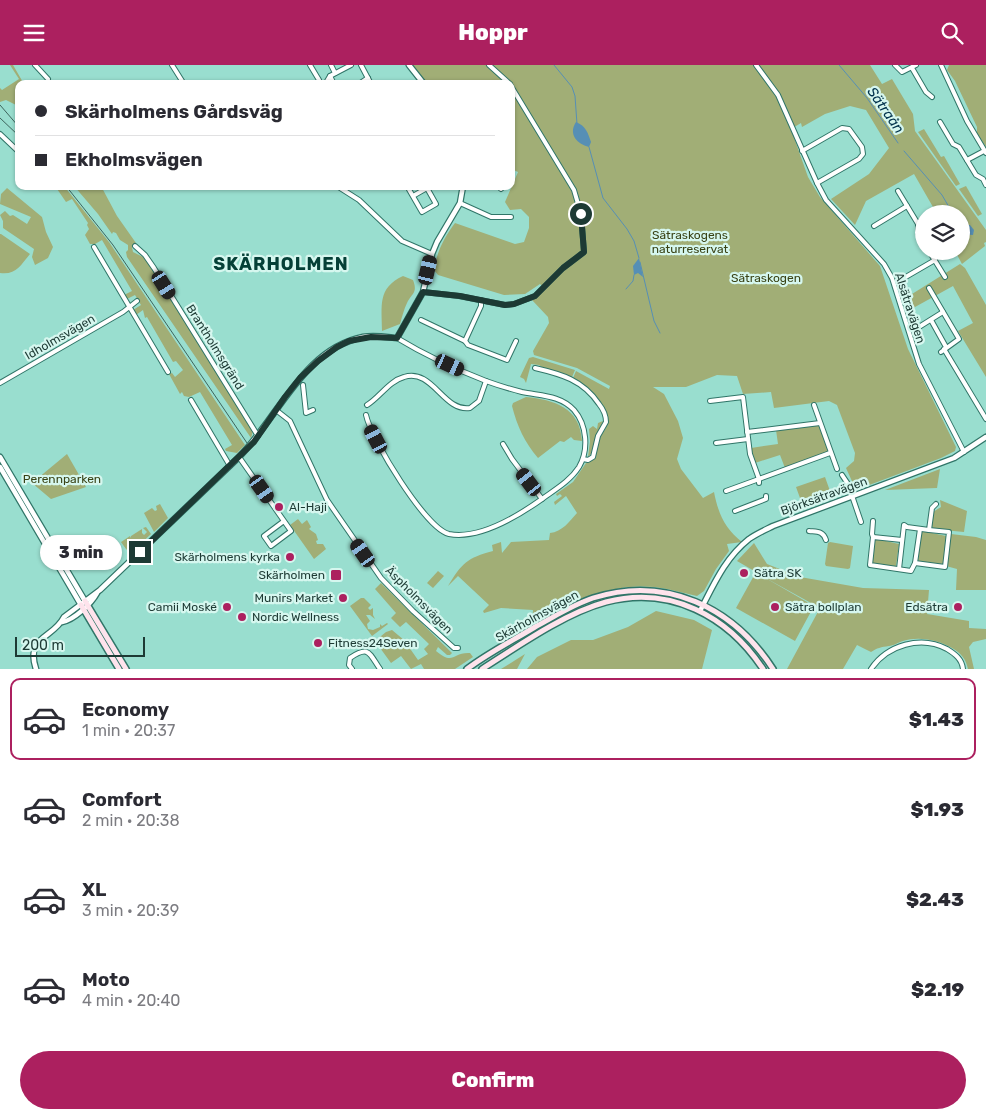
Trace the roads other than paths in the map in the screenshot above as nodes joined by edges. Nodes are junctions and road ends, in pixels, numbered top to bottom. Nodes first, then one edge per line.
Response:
1 (35, 65) edge
2 (172, 65) edge
3 (310, 65) edge
4 (331, 65) edge
5 (351, 65) edge
6 (360, 65) edge
7 (409, 65) edge
8 (489, 65) edge
9 (756, 65) edge
10 (895, 65) edge
11 (916, 65) edge
12 (941, 65) edge
13 (912, 68) junction
14 (335, 73) junction
15 (330, 77) junction
16 (368, 78) joint
17 (48, 79) dead end
18 (181, 80) edge
19 (319, 80) dead end
20 (328, 80) edge
21 (332, 80) edge
22 (365, 80) edge
23 (421, 80) edge
24 (506, 80) edge
25 (515, 92) edge
26 (932, 97) dead end
27 (797, 121) dead end
28 (940, 122) dead end
29 (792, 124) junction
30 (0, 134) edge
31 (15, 148) edge
32 (802, 151) junction
33 (985, 152) edge
34 (967, 160) junction
35 (817, 183) junction
36 (986, 185) edge
37 (343, 190) edge
38 (409, 190) edge
39 (423, 190) edge
40 (429, 190) edge
41 (462, 190) edge
42 (898, 191) dead end
43 (413, 196) junction
44 (460, 203) junction
45 (907, 205) junction
46 (422, 212) junction
47 (416, 215) dead end
48 (510, 217) dead end
49 (915, 219) edge
50 (874, 226) dead end
51 (135, 246) dead end
52 (94, 247) dead end
53 (432, 253) junction
54 (935, 260) joint
55 (904, 277) dead end
56 (945, 277) dead end
57 (929, 288) dead end
58 (423, 292) junction
59 (481, 300) junction
60 (136, 301) dead end
61 (129, 306) junction
62 (943, 312) junction
63 (931, 319) junction
64 (421, 320) dead end
65 (919, 327) dead end
66 (397, 338) junction
67 (465, 341) junction
68 (516, 341) dead end
69 (944, 349) junction
70 (535, 369) dead end
71 (168, 372) dead end
72 (486, 381) junction
73 (0, 383) edge
74 (303, 385) dead end
75 (191, 400) dead end
76 (710, 401) dead end
77 (367, 405) dead end
78 (814, 405) dead end
79 (276, 410) junction
80 (313, 410) dead end
81 (366, 415) dead end
82 (986, 419) edge
83 (820, 423) junction
84 (747, 432) junction
85 (258, 436) junction
86 (986, 437) edge
87 (748, 439) junction
88 (716, 443) dead end
89 (503, 444) dead end
90 (964, 452) junction
91 (830, 453) junction
92 (0, 457) edge
93 (239, 457) junction
94 (583, 459) junction
95 (230, 466) junction
96 (0, 467) edge
97 (837, 469) dead end
98 (842, 475) dead end
99 (759, 481) junction
100 (726, 491) dead end
101 (766, 495) dead end
102 (853, 496) junction
103 (542, 499) junction
104 (936, 504) dead end
105 (735, 511) dead end
106 (284, 521) junction
107 (873, 521) dead end
108 (861, 522) dead end
109 (920, 529) junction
110 (929, 530) junction
111 (809, 531) dead end
112 (873, 537) junction
113 (826, 540) dead end
114 (902, 540) junction
115 (915, 563) junction
116 (898, 569) junction
117 (703, 604) junction
118 (84, 605) junction
119 (700, 611) junction
120 (103, 636) junction
121 (458, 649) dead end
122 (36, 669) edge
123 (119, 669) edge
124 (126, 669) edge
125 (352, 669) edge
126 (380, 669) edge
127 (467, 669) edge
128 (482, 669) edge
129 (763, 669) edge
130 (773, 669) edge
131 (871, 669) edge
132 (963, 669) edge

1 - 17 street
2 - 18 street
3 - 19 street
4 - 14 street
5 - 14 street
6 - 16 street
7 - 23 street
8 - 24 street
9 - 29 street, Alsätravägen
10 - 13 street
11 - 13 street
12 - 33 street
13 - 26 street
14 - 15 street
15 - 20 street
15 - 21 street
16 - 22 street
25 - 59 street
27 - 29 street
28 - 34 street
29 - 32 street, Alsätravägen
30 - 31 street
32 - 35 street, Alsätravägen
32 - 35 street
33 - 34 street
34 - 36 street
35 - 90 street, Alsätravägen
37 - 53 street
38 - 43 street
39 - 43 street
40 - 46 street
41 - 44 street
42 - 45 street
43 - 46 street
44 - 48 street
44 - 53 street
45 - 49 street
45 - 50 street
46 - 47 street
51 - 85 street, Brantholmsgränd
52 - 61 street
53 - 58 street
54 - 55 street, Alsätravägen
54 - 56 street
57 - 62 street, Alsätravägen
58 - 59 street
58 - 66 street
59 - 67 street
60 - 61 street, Idholmsvägen
61 - 71 street
61 - 73 street, Idholmsvägen
62 - 63 street, Alsätravägen
62 - 69 street, Alsätravägen
63 - 65 street, Alsätravägen
63 - 69 street, Alsätravägen
64 - 67 street
66 - 72 street
66 - 79 street
67 - 68 street
69 - 82 street, Alsätravägen
70 - 94 street
72 - 77 street
72 - 94 street
74 - 80 street
75 - 95 street
76 - 84 street
78 - 83 street
79 - 85 street
79 - 121 street, Äspholmsvägen
81 - 103 street
83 - 84 street
83 - 91 street
84 - 87 street
85 - 93 street
86 - 90 street, Björksätravägen
87 - 88 street
87 - 99 street
89 - 103 street
90 - 102 street, Björksätravägen
91 - 97 street
91 - 99 street
92 - 118 street
93 - 95 street
93 - 106 street
94 - 103 street
95 - 118 street
96 - 118 street
98 - 102 street
99 - 100 street
101 - 105 street
102 - 108 street
102 - 117 street, Björksätravägen
104 - 110 street
106 - 106 street
107 - 112 street
109 - 110 street
109 - 114 street
109 - 115 street
110 - 115 street
111 - 113 street
112 - 114 street
112 - 116 street
114 - 116 street
115 - 116 street
117 - 119 street, Björksätravägen
117 - 127 main road, Skärholmsvägen
117 - 130 main road, Skärholmsvägen
118 - 120 main road
118 - 122 street
119 - 128 main road, Skärholmsvägen
119 - 129 main road, Skärholmsvägen
120 - 123 main road
120 - 124 main road
125 - 126 street
131 - 132 street

